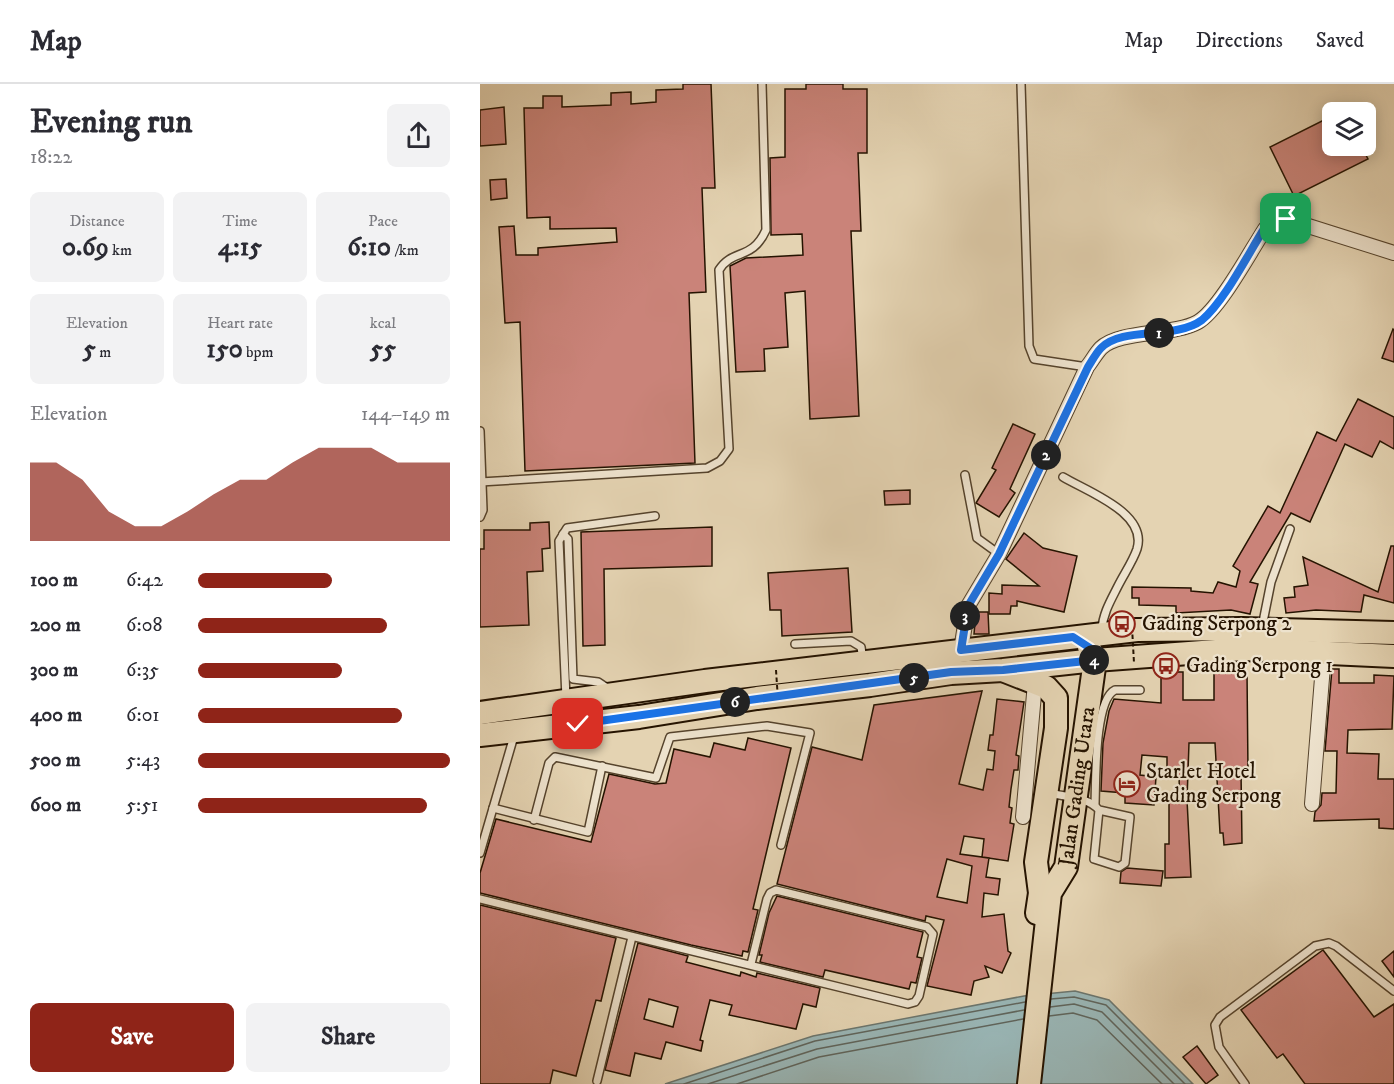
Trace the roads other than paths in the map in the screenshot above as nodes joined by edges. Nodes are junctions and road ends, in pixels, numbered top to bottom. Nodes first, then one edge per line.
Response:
1 (762, 84) edge
2 (1021, 84) edge
3 (1394, 254) edge
4 (1088, 367) junction
5 (480, 431) edge
6 (965, 475) dead end
7 (1063, 477) dead end
8 (481, 482) edge
9 (656, 516) dead end
10 (480, 517) edge
11 (1290, 529) dead end
12 (999, 554) junction
13 (1262, 629) junction
14 (1394, 633) edge
15 (1101, 634) junction
16 (1073, 637) junction
17 (795, 644) dead end
18 (568, 645) junction
19 (961, 650) junction
20 (1324, 653) junction
21 (1394, 656) edge
22 (1095, 660) junction
23 (864, 662) junction
24 (1003, 670) junction
25 (1035, 682) junction
26 (1140, 690) dead end
27 (613, 695) junction
28 (566, 700) junction
29 (480, 713) edge
30 (516, 730) junction
31 (480, 735) edge
32 (602, 766) junction
33 (1045, 792) junction
34 (1086, 804) junction
35 (1312, 804) dead end
36 (493, 808) junction
37 (1023, 818) dead end
38 (534, 820) junction
39 (782, 844) dead end
40 (480, 853) edge
41 (480, 899) edge
42 (1042, 915) junction
43 (632, 937) junction
44 (751, 964) junction
45 (1394, 991) edge
46 (597, 1081) dead end
47 (1019, 1084) edge
48 (1029, 1084) edge
49 (1245, 1084) edge

1 - 8 lane
2 - 4 lane
3 - 4 street
4 - 12 street
5 - 8 lane
6 - 12 lane
7 - 15 lane
8 - 10 lane
9 - 18 lane
11 - 13 lane
12 - 19 street
13 - 14 main road
13 - 15 main road
15 - 16 main road
16 - 19 main road
16 - 22 main road
17 - 23 lane
18 - 27 lane
18 - 28 lane
19 - 23 main road
20 - 21 main road
20 - 22 main road
20 - 35 street
22 - 24 main road
22 - 34 main road, Jalan Gading Utara
23 - 27 main road
24 - 25 main road, Jalan Gading Utara
24 - 30 main road
25 - 33 main road, Jalan Gading Utara
25 - 37 street
26 - 34 lane
27 - 28 main road
28 - 29 main road
30 - 31 main road
30 - 36 lane
32 - 38 lane
32 - 38 lane
32 - 39 lane
33 - 34 lane
33 - 42 main road, Jalan Gading Utara
34 - 34 lane
34 - 42 main road, Jalan Gading Utara
36 - 38 lane
36 - 40 lane
41 - 43 lane
42 - 47 main road, Jalan Gading Utara
42 - 48 main road, Jalan Gading Utara
43 - 44 lane
43 - 46 lane
44 - 44 lane
45 - 49 lane

